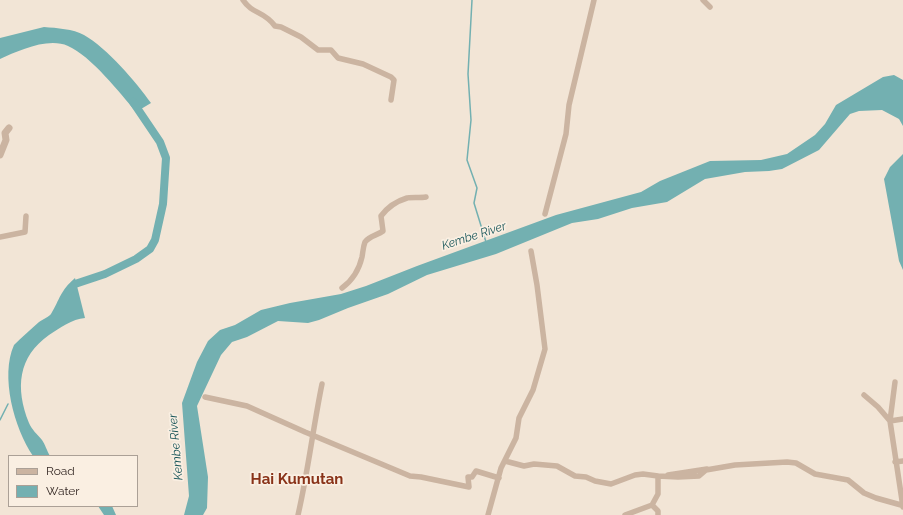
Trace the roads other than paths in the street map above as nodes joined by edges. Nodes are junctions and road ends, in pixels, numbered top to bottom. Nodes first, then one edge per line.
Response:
1 (243, 0) edge
2 (594, 0) edge
3 (703, 0) edge
4 (710, 7) dead end
5 (391, 100) dead end
6 (9, 128) dead end
7 (0, 155) edge
8 (426, 197) dead end
9 (545, 214) dead end
10 (26, 216) dead end
11 (0, 237) edge
12 (531, 251) dead end
13 (342, 288) dead end
14 (895, 382) dead end
15 (322, 384) dead end
16 (864, 395) dead end
17 (205, 397) dead end
18 (903, 419) edge
19 (890, 422) junction
20 (312, 434) junction
21 (505, 461) junction
22 (903, 461) edge
23 (895, 462) junction
24 (661, 476) junction
25 (499, 478) junction
26 (652, 505) junction
27 (902, 506) edge
28 (298, 515) edge
29 (488, 515) edge
30 (625, 515) edge
31 (658, 515) edge

1 - 5 street
2 - 9 street
3 - 4 street
6 - 7 street
8 - 13 street
10 - 11 street
12 - 21 street
14 - 19 street
15 - 20 street
16 - 19 street
17 - 20 street
18 - 19 street
19 - 23 street
20 - 25 street
20 - 28 street
21 - 24 street
21 - 25 street
22 - 23 street
23 - 27 street
24 - 26 street
24 - 27 street
25 - 29 street
26 - 30 street
26 - 31 street

